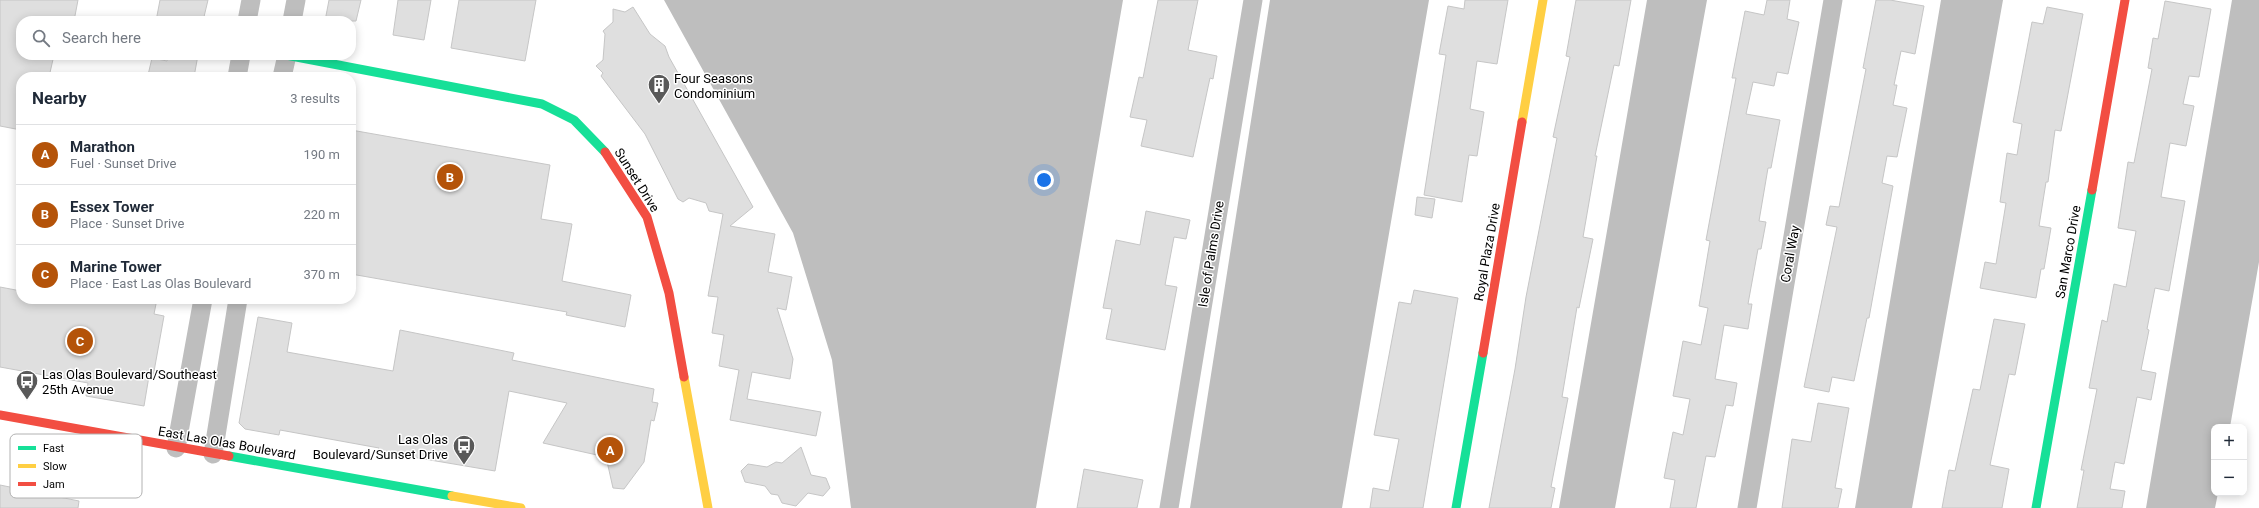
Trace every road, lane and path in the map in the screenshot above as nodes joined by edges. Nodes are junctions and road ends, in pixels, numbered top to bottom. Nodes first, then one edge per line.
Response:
1 (251, 0) edge
2 (296, 0) edge
3 (1253, 0) edge
4 (1543, 0) edge
5 (1833, 0) edge
6 (2125, 0) edge
7 (248, 16) edge
8 (293, 16) edge
9 (240, 60) edge
10 (285, 60) edge
11 (312, 60) edge
12 (238, 72) edge
13 (283, 72) edge
14 (202, 304) edge
15 (237, 304) edge
16 (0, 415) edge
17 (101, 434) edge
18 (142, 442) edge
19 (176, 448) junction
20 (213, 454) junction
21 (521, 508) edge
22 (708, 508) edge
23 (1170, 508) edge
24 (1456, 508) edge
25 (1747, 508) edge
26 (2036, 508) edge

1 - 7 street
2 - 8 street
3 - 23 street, Isle of Palms Drive
4 - 24 street, Royal Plaza Drive
5 - 25 street, Coral Way
6 - 26 street, San Marco Drive
9 - 12 street
10 - 13 street
11 - 22 street, Sunset Drive
14 - 19 street
15 - 20 street
16 - 17 street, East Las Olas Boulevard
18 - 19 street, East Las Olas Boulevard
19 - 20 street, East Las Olas Boulevard
20 - 21 street, East Las Olas Boulevard

